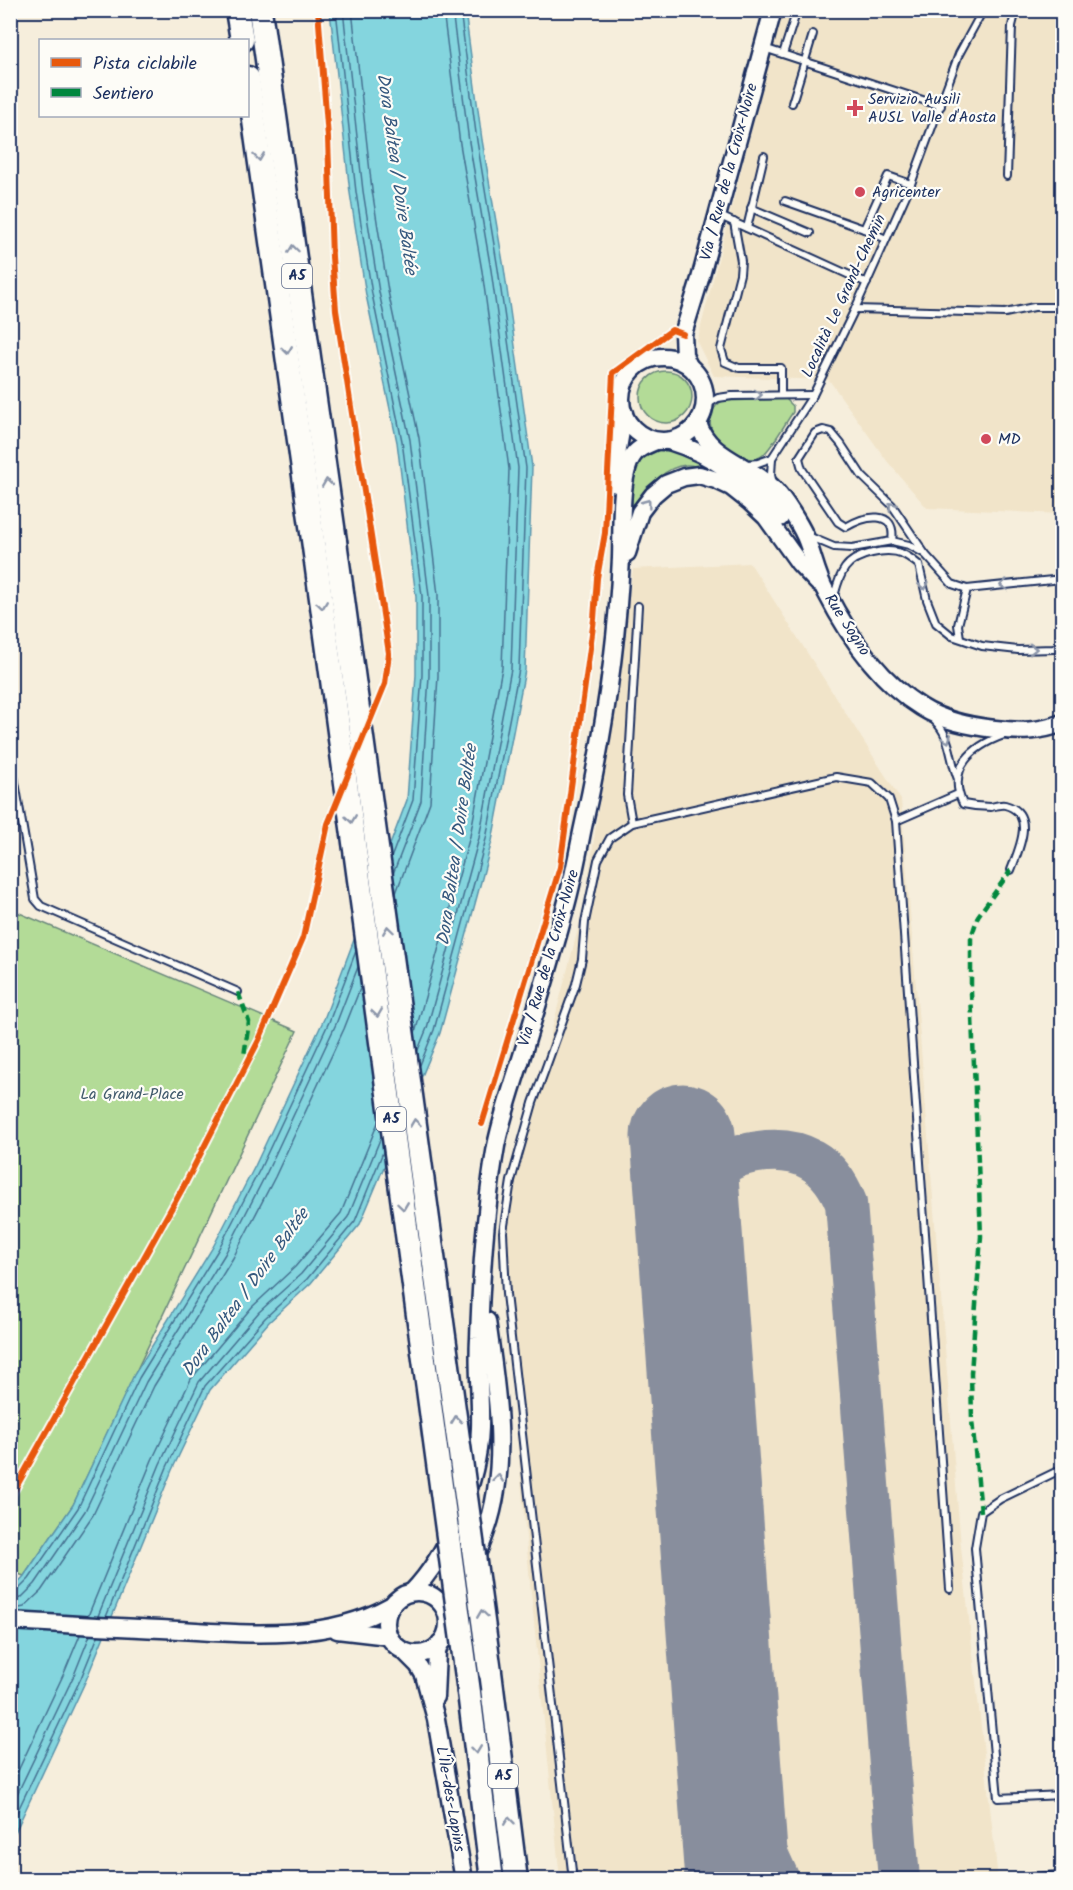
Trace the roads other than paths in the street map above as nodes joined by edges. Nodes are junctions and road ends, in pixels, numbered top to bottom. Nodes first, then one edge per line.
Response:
1 (237, 10) edge
2 (260, 10) edge
3 (773, 10) edge
4 (796, 10) edge
5 (983, 10) edge
6 (1016, 10) edge
7 (813, 34) dead end
8 (242, 39) edge
9 (764, 48) junction
10 (783, 54) junction
11 (806, 61) junction
12 (249, 84) edge
13 (792, 103) dead end
14 (941, 106) junction
15 (764, 156) dead end
16 (1007, 176) dead end
17 (911, 184) junction
18 (785, 201) dead end
19 (751, 208) junction
20 (717, 215) junction
21 (734, 222) junction
22 (747, 228) junction
23 (864, 229) junction
24 (810, 234) dead end
25 (886, 239) junction
26 (867, 283) junction
27 (1062, 307) edge
28 (855, 309) junction
29 (683, 334) junction
30 (660, 357) junction
31 (689, 366) junction
32 (781, 394) junction
33 (813, 395) junction
34 (705, 406) junction
35 (624, 413) junction
36 (698, 423) junction
37 (663, 441) junction
38 (772, 458) junction
39 (741, 465) junction
40 (774, 489) junction
41 (804, 535) junction
42 (892, 541) junction
43 (325, 544) junction
44 (925, 554) junction
45 (620, 577) junction
46 (814, 577) junction
47 (1062, 579) edge
48 (968, 589) junction
49 (828, 597) junction
50 (638, 606) dead end
51 (614, 628) junction
52 (960, 638) junction
53 (1062, 643) edge
54 (921, 707) junction
55 (1062, 723) edge
56 (1014, 731) junction
57 (10, 753) edge
58 (958, 779) junction
59 (958, 794) junction
60 (896, 821) junction
61 (632, 823) junction
62 (1011, 870) dead end
63 (238, 992) dead end
64 (482, 1286) junction
65 (1062, 1469) edge
66 (950, 1589) dead end
67 (412, 1592) junction
68 (390, 1606) junction
69 (446, 1611) junction
70 (10, 1621) edge
71 (315, 1629) junction
72 (388, 1636) junction
73 (440, 1643) junction
74 (405, 1652) junction
75 (436, 1719) junction
76 (1062, 1795) edge
77 (1062, 1875) edge
78 (464, 1880) edge
79 (492, 1880) edge
80 (516, 1880) edge
81 (573, 1880) edge
82 (1028, 1880) edge

1 - 8 highway
43 -> 2 highway, A5
3 - 9 street, Via / Rue de la Croix-Noire
4 - 10 lane
5 - 14 lane, Località Le Grand-Chemin
6 - 16 lane
7 - 11 lane
9 - 10 lane
9 - 20 street, Via / Rue de la Croix-Noire
10 - 11 lane
11 - 13 lane
11 - 14 lane
12 -> 43 highway, A5
14 - 17 lane, Località Le Grand-Chemin
15 - 19 lane
17 - 23 lane
17 - 25 lane, Località Le Grand-Chemin
18 - 23 lane
19 - 22 lane
19 - 24 lane
20 - 21 lane
20 - 29 street, Via / Rue de la Croix-Noire
21 - 22 lane
21 - 32 lane
22 - 26 lane
23 - 25 lane
25 - 26 lane, Località Le Grand-Chemin
26 - 28 lane, Località Le Grand-Chemin
27 - 28 lane
28 - 33 lane, Località Le Grand-Chemin
29 - 30 street, Via / Rue de la Croix-Noire
29 - 31 street, Via / Rue de la Croix-Noire
30 - 31 street
30 - 35 street
31 - 34 street
32 - 33 lane
34 -> 32 lane
33 - 38 lane, Località Le Grand-Chemin
34 - 36 street
35 - 37 street
35 - 51 street, Via / Rue de la Croix-Noire
36 - 37 street
36 - 39 street, Rue Sogno
37 - 45 street, Via / Rue de la Croix-Noire
37 - 46 street, Rue Sogno
38 - 39 lane
38 - 40 lane
39 - 40 street, Rue Sogno
40 - 41 street, Rue Sogno
41 - 42 lane
41 - 49 street, Rue Sogno
42 - 44 lane
44 -> 42 lane
43 -> 79 highway, A5, bridge
80 -> 43 highway, A5, bridge
44 - 48 lane
45 -> 46 street
45 - 51 street, Via / Rue de la Croix-Noire
46 - 49 street
47 -> 48 lane
48 - 52 lane
49 -> 52 lane
49 - 54 street, Rue Sogno
50 - 61 lane
51 - 64 street, Via / Rue de la Croix-Noire
52 -> 53 lane
54 - 56 street, Rue Sogno
54 -> 58 lane
55 - 56 street, Rue Sogno
56 - 58 lane
57 - 63 lane
58 - 59 lane
59 - 60 lane
59 - 62 lane
60 - 61 lane
60 - 66 lane
61 - 81 lane
64 - 67 street, Via / Rue de la Croix-Noire
69 -> 64 street, Via / Rue de la Croix-Noire
65 - 76 lane
67 - 68 street
67 - 69 street
68 - 71 street
68 - 72 street
69 - 73 street
70 - 71 street
71 - 72 street
72 - 74 street
73 - 74 street
73 - 75 street, L'Île-des-Lapins
74 - 75 street, L'Île-des-Lapins
75 - 78 street, L'Île-des-Lapins
77 - 82 lane

